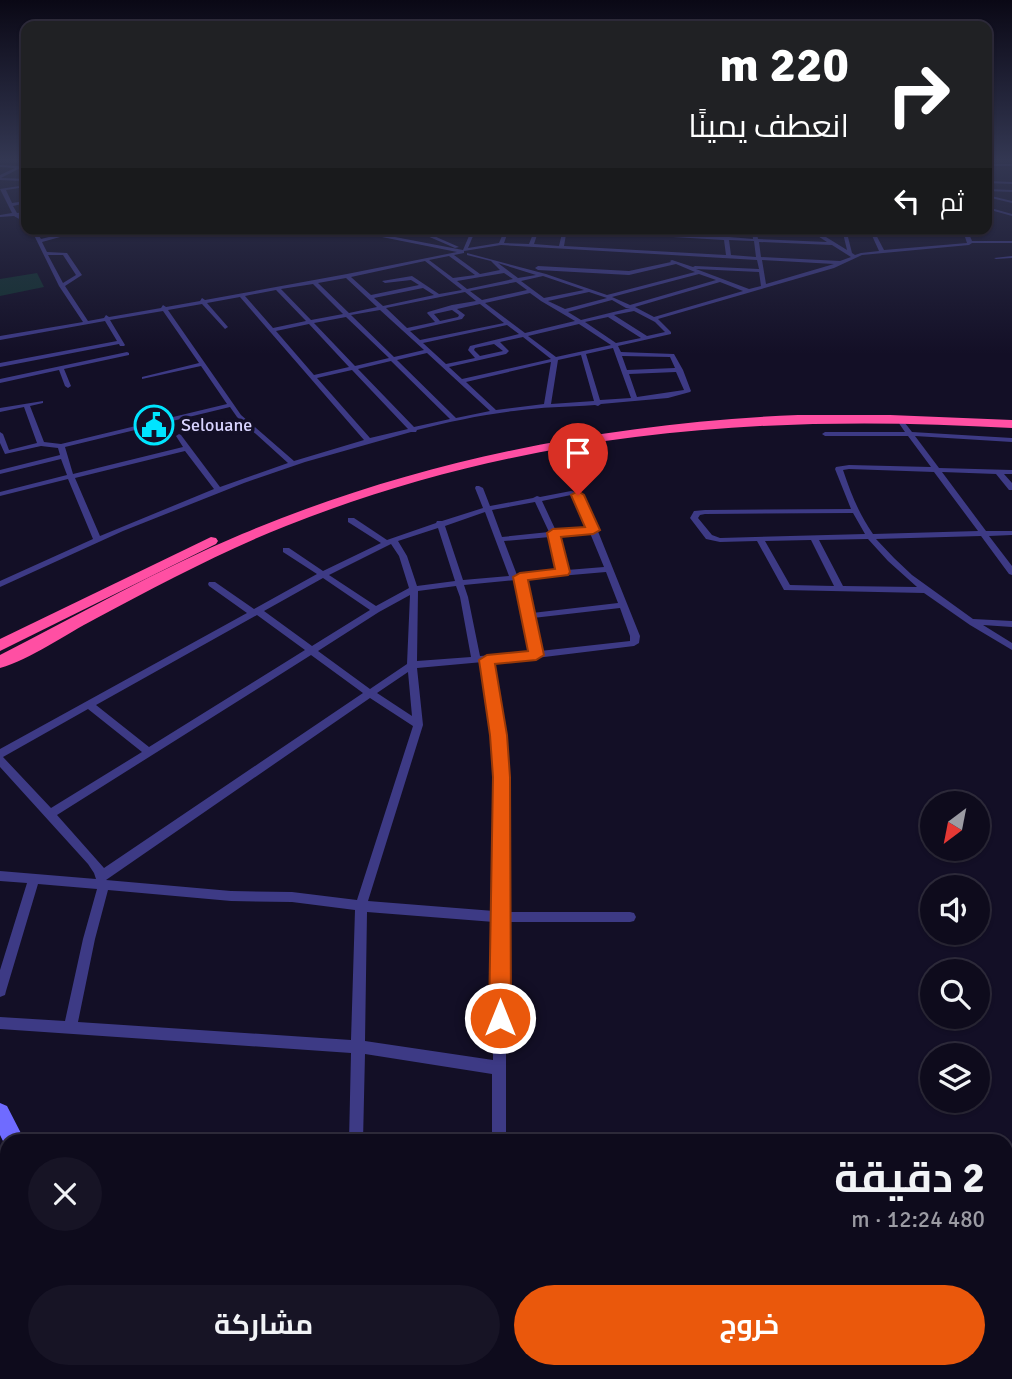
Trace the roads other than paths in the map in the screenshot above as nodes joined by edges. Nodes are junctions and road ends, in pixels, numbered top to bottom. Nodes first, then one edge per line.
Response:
1 (36, 235) edge
2 (64, 235) edge
3 (376, 235) edge
4 (387, 235) edge
5 (429, 235) edge
6 (442, 235) edge
7 (472, 235) edge
8 (505, 235) edge
9 (535, 235) edge
10 (564, 235) edge
11 (672, 235) edge
12 (690, 235) edge
13 (726, 235) edge
14 (755, 235) edge
15 (819, 235) edge
16 (846, 235) edge
17 (874, 235) edge
18 (902, 235) edge
19 (931, 235) edge
20 (968, 235) edge
21 (701, 237) junction
22 (397, 239) junction
23 (440, 239) junction
24 (726, 239) junction
25 (756, 240) junction
26 (40, 241) junction
27 (971, 242) junction
28 (1012, 242) edge
29 (425, 244) junction
30 (501, 244) junction
31 (834, 244) junction
32 (531, 246) junction
33 (561, 247) junction
34 (937, 247) junction
35 (909, 250) junction
36 (467, 252) junction
37 (882, 252) junction
38 (47, 253) junction
39 (649, 253) junction
40 (669, 254) junction
41 (451, 255) junction
42 (852, 255) junction
43 (699, 256) junction
44 (729, 257) junction
45 (1012, 257) edge
46 (996, 258) dead end
47 (758, 259) junction
48 (426, 261) junction
49 (492, 261) junction
50 (675, 263) junction
51 (842, 263) junction
52 (73, 266) junction
53 (520, 267) junction
54 (687, 267) junction
55 (54, 269) junction
56 (372, 271) junction
57 (504, 271) junction
58 (760, 271) junction
59 (699, 272) junction
60 (480, 275) junction
61 (544, 275) junction
62 (347, 276) junction
63 (721, 280) junction
64 (385, 281) junction
65 (453, 281) junction
66 (516, 281) junction
67 (314, 282) junction
68 (62, 286) junction
69 (424, 286) junction
70 (764, 286) junction
71 (277, 288) junction
72 (398, 291) junction
73 (466, 291) junction
74 (531, 291) junction
75 (588, 291) junction
76 (748, 291) junction
77 (240, 293) junction
78 (438, 296) junction
79 (370, 297) junction
80 (609, 298) junction
81 (202, 300) junction
82 (542, 300) junction
83 (481, 301) junction
84 (163, 307) junction
85 (452, 307) junction
86 (382, 308) junction
87 (631, 308) junction
88 (564, 311) junction
89 (348, 314) junction
90 (609, 315) junction
91 (106, 317) junction
92 (653, 319) junction
93 (85, 320) junction
94 (311, 322) junction
95 (580, 322) junction
96 (439, 323) junction
97 (509, 323) junction
98 (225, 327) dead end
99 (272, 330) junction
100 (405, 330) junction
101 (526, 335) junction
102 (0, 336) edge
103 (645, 338) junction
104 (120, 342) junction
105 (418, 342) junction
106 (496, 342) junction
107 (615, 345) junction
108 (429, 351) junction
109 (583, 352) junction
110 (57, 353) junction
111 (618, 354) junction
112 (395, 359) junction
113 (479, 359) junction
114 (555, 359) junction
115 (202, 364) junction
116 (0, 365) edge
117 (445, 366) junction
118 (62, 368) junction
119 (355, 368) junction
120 (680, 370) junction
121 (625, 372) junction
122 (313, 377) junction
123 (144, 378) dead end
124 (0, 381) edge
125 (461, 382) junction
126 (68, 386) dead end
127 (635, 399) junction
128 (41, 402) dead end
129 (598, 404) junction
130 (26, 405) junction
131 (231, 405) junction
132 (547, 407) junction
133 (0, 410) edge
134 (495, 412) junction
135 (1012, 418) edge
136 (899, 419) junction
137 (456, 421) junction
138 (1012, 424) edge
139 (414, 430) junction
140 (0, 434) edge
141 (825, 434) dead end
142 (909, 434) junction
143 (180, 436) dead end
144 (1012, 440) edge
145 (369, 441) junction
146 (41, 444) junction
147 (61, 446) junction
148 (187, 448) junction
149 (64, 456) junction
150 (291, 462) junction
151 (936, 470) junction
152 (0, 472) edge
153 (998, 472) junction
154 (1012, 472) edge
155 (71, 478) junction
156 (479, 488) dead end
157 (1012, 488) edge
158 (218, 489) junction
159 (0, 494) edge
160 (537, 498) junction
161 (487, 509) junction
162 (857, 511) junction
163 (351, 520) dead end
164 (440, 523) junction
165 (593, 530) junction
166 (553, 533) junction
167 (982, 533) junction
168 (1012, 533) edge
169 (871, 536) junction
170 (813, 537) junction
171 (500, 539) junction
172 (760, 539) junction
173 (98, 540) junction
174 (390, 542) junction
175 (286, 550) dead end
176 (609, 569) junction
177 (563, 572) junction
178 (1012, 572) edge
179 (322, 575) junction
180 (517, 577) junction
181 (460, 583) junction
182 (0, 584) edge
183 (212, 584) dead end
184 (414, 589) junction
185 (840, 589) junction
186 (927, 590) junction
187 (623, 605) junction
188 (376, 610) junction
189 (256, 612) junction
190 (527, 615) junction
191 (968, 622) junction
192 (1012, 624) edge
193 (0, 646) edge
194 (1012, 647) edge
195 (311, 652) junction
196 (536, 655) junction
197 (481, 660) junction
198 (0, 662) edge
199 (412, 665) junction
200 (369, 694) junction
201 (89, 705) junction
202 (418, 725) junction
203 (150, 753) junction
204 (0, 754) edge
205 (0, 760) edge
206 (49, 815) junction
207 (0, 876) edge
208 (34, 878) junction
209 (102, 881) junction
210 (361, 906) junction
211 (500, 917) junction
212 (629, 917) dead end
213 (0, 992) edge
214 (0, 1023) edge
215 (70, 1028) junction
216 (359, 1048) junction
217 (499, 1068) junction
218 (0, 1113) edge
219 (10, 1134) edge
220 (356, 1134) edge
221 (499, 1134) edge

1 - 26 street
2 - 26 street
3 - 22 street
4 - 22 street
5 - 23 street
6 - 23 street
7 - 36 street
8 - 30 street
9 - 32 street
10 - 33 street
11 - 40 street
12 - 21 street
13 - 24 street
14 - 25 street
15 - 31 street
16 - 42 street
17 - 37 street
18 - 35 street
19 - 34 street
20 - 27 street
21 - 24 street
21 - 43 street
22 - 29 street
23 - 29 street
23 - 36 street
24 - 25 street
24 - 44 street
25 - 31 street
25 - 47 street
26 - 38 street
27 - 28 street
27 - 34 street
29 - 36 street
30 - 32 street
30 - 36 street
31 - 42 street
32 - 33 street
33 - 39 street
34 - 35 street
35 - 37 street
36 - 41 street
36 - 49 street
37 - 42 street
38 - 52 street
38 - 55 street
39 - 40 street
39 - 50 street
40 - 43 street
41 - 48 street
41 - 60 street
42 - 51 street
43 - 44 street
44 - 47 street
45 - 46 street
47 - 51 street
47 - 58 street
48 - 56 street
48 - 65 street
49 - 53 street
49 - 57 street
50 - 53 street
50 - 54 street
51 - 70 street
52 - 55 street
52 - 68 street
53 - 61 street
54 - 58 street
54 - 59 street
55 - 68 street
56 - 62 street
56 - 64 street
57 - 60 street
57 - 66 street
58 - 70 street
59 - 63 street
59 - 80 street
60 - 65 street
61 - 66 street
61 - 75 street
62 - 67 street
62 - 79 street
63 - 76 street
63 - 87 street
64 - 69 street
64 - 72 street
65 - 73 street
66 - 73 street
66 - 74 street
67 - 71 street
67 - 89 street
68 - 93 street
69 - 72 street
69 - 78 street
70 - 76 street
71 - 77 street
71 - 94 street
72 - 79 street
73 - 78 street
73 - 83 street
74 - 82 street
74 - 83 street
75 - 80 street
75 - 82 street
76 - 92 street
77 - 81 street
77 - 99 street
78 - 86 street
79 - 86 street
80 - 87 street
80 - 88 street
81 - 84 street
81 - 98 street
82 - 88 street
83 - 85 street
83 - 97 street
84 - 91 street
84 - 115 street
85 - 96 street
85 - 96 street
86 - 89 street
86 - 100 street
87 - 90 street
87 - 92 street
88 - 95 street
89 - 94 street
89 - 112 street
90 - 95 street
90 - 103 street
91 - 93 street
91 - 104 street
92 - 103 street
93 - 102 street
94 - 99 street
94 - 119 street
95 - 101 street
95 - 107 street
96 - 100 street
97 - 101 street
97 - 105 street
99 - 122 street
100 - 105 street
101 - 106 street
101 - 114 street
103 - 107 street
104 - 110 street
104 - 118 street
105 - 108 street
106 - 113 street
106 - 113 street
107 - 109 street
107 - 111 street
108 - 112 street
108 - 117 street
109 - 114 street
109 - 129 street
110 - 116 street
110 - 118 street
111 - 120 street
111 - 121 street
112 - 119 street
112 - 137 street
113 - 117 street
114 - 125 street
114 - 132 street
115 - 123 street
115 - 131 street
117 - 125 street
118 - 124 street
118 - 126 street
119 - 122 street
119 - 139 street
120 - 121 street
120 - 127 street
121 - 127 street
122 - 145 street
125 - 134 street
127 - 129 street
128 - 130 street
129 - 132 street
130 - 133 street
130 - 146 street
131 - 147 street
131 - 150 street
132 - 134 street
134 - 137 street
135 - 193 highway
136 - 138 highway
136 - 142 street
136 - 198 highway
137 - 139 street
139 - 145 street
140 - 146 street
141 - 142 street
142 - 144 street
142 - 151 street
143 - 148 street
145 - 150 street
146 - 147 street
147 - 149 street
148 - 155 street
148 - 158 street
149 - 152 street
149 - 155 street
150 - 158 street
151 - 153 street
151 - 162 street
151 - 167 street
153 - 154 street
153 - 157 street
155 - 159 street
155 - 173 street
156 - 161 street
158 - 173 street
160 - 161 street
160 - 165 street
160 - 166 street
161 - 164 street
161 - 171 street
162 - 169 street
162 - 172 street
163 - 174 street
164 - 174 street
164 - 181 street
165 - 166 street
165 - 176 street
166 - 171 street
166 - 177 street
167 - 168 street
167 - 169 street
167 - 178 street
169 - 170 street
169 - 186 street
170 - 172 street
170 - 185 street
171 - 180 street
172 - 185 street
173 - 182 street
174 - 179 street
174 - 184 street
175 - 179 street
176 - 177 street
176 - 187 street
177 - 180 street
179 - 188 street
179 - 189 street
180 - 181 street
180 - 190 street
181 - 184 street
181 - 197 street
183 - 189 street
184 - 188 street
184 - 199 street
185 - 186 street
186 - 191 street
187 - 190 street
187 - 196 street
188 - 195 street
189 - 195 street
189 - 201 street
190 - 196 street
191 - 192 street
191 - 194 street
195 - 200 street
195 - 203 street
196 - 197 street
197 - 199 street
197 - 211 street
199 - 200 street
199 - 202 street
200 - 202 street
200 - 209 street
201 - 203 street
201 - 204 street
202 - 210 street
203 - 206 street
205 - 206 street
206 - 209 street
207 - 208 street
208 - 209 street
208 - 213 street
209 - 210 street
209 - 215 street
210 - 211 street
210 - 216 street
211 - 212 street
211 - 217 street
214 - 215 street
215 - 216 street
216 - 217 street
216 - 220 street
217 - 221 street
218 - 219 street

